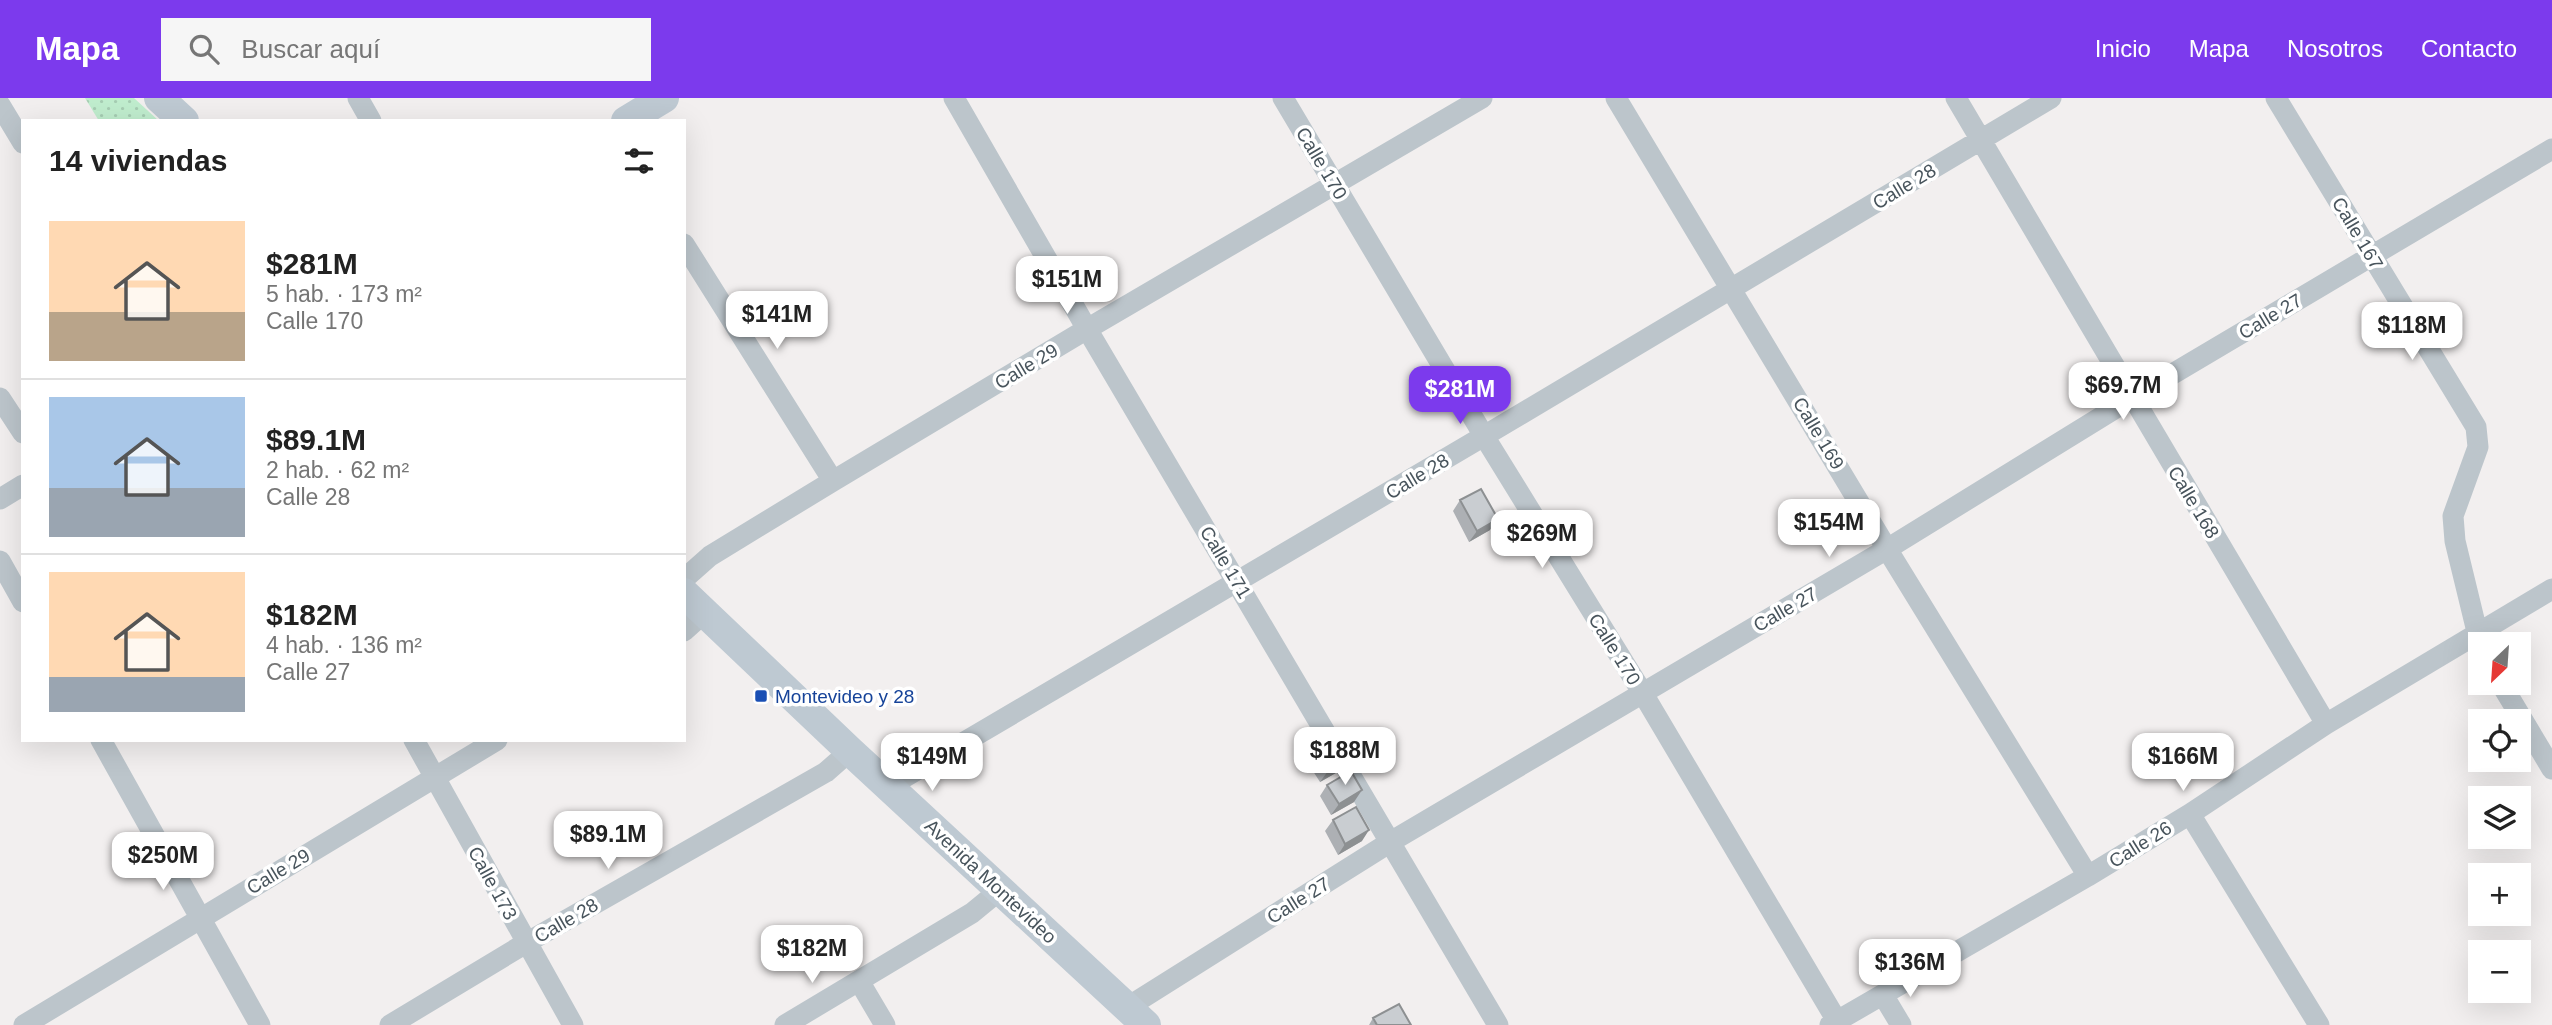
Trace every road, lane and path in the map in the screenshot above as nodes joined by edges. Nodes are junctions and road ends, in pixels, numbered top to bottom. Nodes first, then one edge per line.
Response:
1 (358, 98) edge
2 (664, 98) edge
3 (954, 98) edge
4 (1283, 98) edge
5 (1482, 98) edge
6 (1616, 98) edge
7 (1956, 98) edge
8 (2051, 98) edge
9 (2276, 98) edge
10 (0, 105) edge
11 (371, 119) edge
12 (629, 119) edge
13 (1982, 139) junction
14 (21, 140) edge
15 (2552, 149) edge
16 (1335, 184) junction
17 (686, 247) edge
18 (2372, 256) junction
19 (1733, 289) junction
20 (1087, 329) junction
21 (0, 398) edge
22 (2132, 398) junction
23 (21, 430) edge
24 (1485, 436) junction
25 (833, 481) junction
26 (21, 486) edge
27 (0, 499) edge
28 (1887, 549) junction
29 (0, 561) edge
30 (686, 577) edge
31 (1238, 582) junction
32 (2552, 589) edge
33 (21, 598) edge
34 (691, 612) edge
35 (2476, 632) edge
36 (2488, 632) edge
37 (2468, 645) edge
38 (1642, 692) junction
39 (2508, 695) edge
40 (2326, 724) junction
41 (102, 742) edge
42 (415, 742) edge
43 (494, 742) edge
44 (850, 751) junction
45 (2552, 769) edge
46 (434, 776) junction
47 (888, 787) junction
48 (2190, 814) junction
49 (1392, 841) junction
50 (2088, 876) junction
51 (1000, 890) junction
52 (201, 917) junction
53 (526, 943) junction
54 (859, 981) junction
55 (1883, 995) junction
56 (1137, 1016) edge
57 (1834, 1023) edge
58 (24, 1025) edge
59 (260, 1025) edge
60 (390, 1025) edge
61 (573, 1025) edge
62 (785, 1025) edge
63 (886, 1025) edge
64 (1499, 1025) edge
65 (1901, 1025) edge
66 (2319, 1025) edge

1 - 11 street
2 - 12 main road
3 - 20 street, Calle 171
4 - 16 street, Calle 170
5 - 16 street, Calle 29
6 - 19 street, Calle 169
7 - 13 street, Calle 168
8 - 13 street, Calle 28
9 - 18 street, Calle 167
10 - 14 street
13 - 19 street, Calle 28
13 - 22 street, Calle 168
15 - 18 street, Calle 27
16 - 20 street, Calle 29
16 - 24 street, Calle 170
17 - 25 street
18 - 22 street, Calle 27
18 - 35 street, Calle 167
19 - 24 street, Calle 28
19 - 28 street, Calle 169
20 - 25 street, Calle 29
20 - 31 street, Calle 171
21 - 23 street
22 - 28 street, Calle 27
22 - 40 street, Calle 168
24 - 31 street, Calle 28
24 - 38 street, Calle 170
25 - 30 street, Calle 29
26 - 27 street
28 - 38 street, Calle 27
28 - 50 street, Calle 169
29 - 33 street
31 - 47 street, Calle 28
31 - 49 street, Calle 171
32 - 36 street, Calle 26
34 - 44 main road, Avenida Montevideo
37 - 40 street, Calle 26
38 - 49 street, Calle 27
38 - 57 street, Calle 170
39 - 45 street
40 - 48 street, Calle 26
41 - 52 street
42 - 46 street, Calle 173
43 - 46 street, Calle 29
44 - 47 main road, Avenida Montevideo
44 - 53 street, Calle 28
46 - 52 street, Calle 29
46 - 53 street, Calle 173
47 - 51 main road, Avenida Montevideo
48 - 50 street, Calle 26
48 - 66 street
49 - 56 street, Calle 27
49 - 64 street, Calle 171
50 - 55 street, Calle 26
51 - 54 street
51 - 56 main road, Avenida Montevideo
52 - 58 street, Calle 29
52 - 59 street
53 - 60 street, Calle 28
53 - 61 street, Calle 173
54 - 62 street
54 - 63 street
55 - 57 street, Calle 26
55 - 65 street

